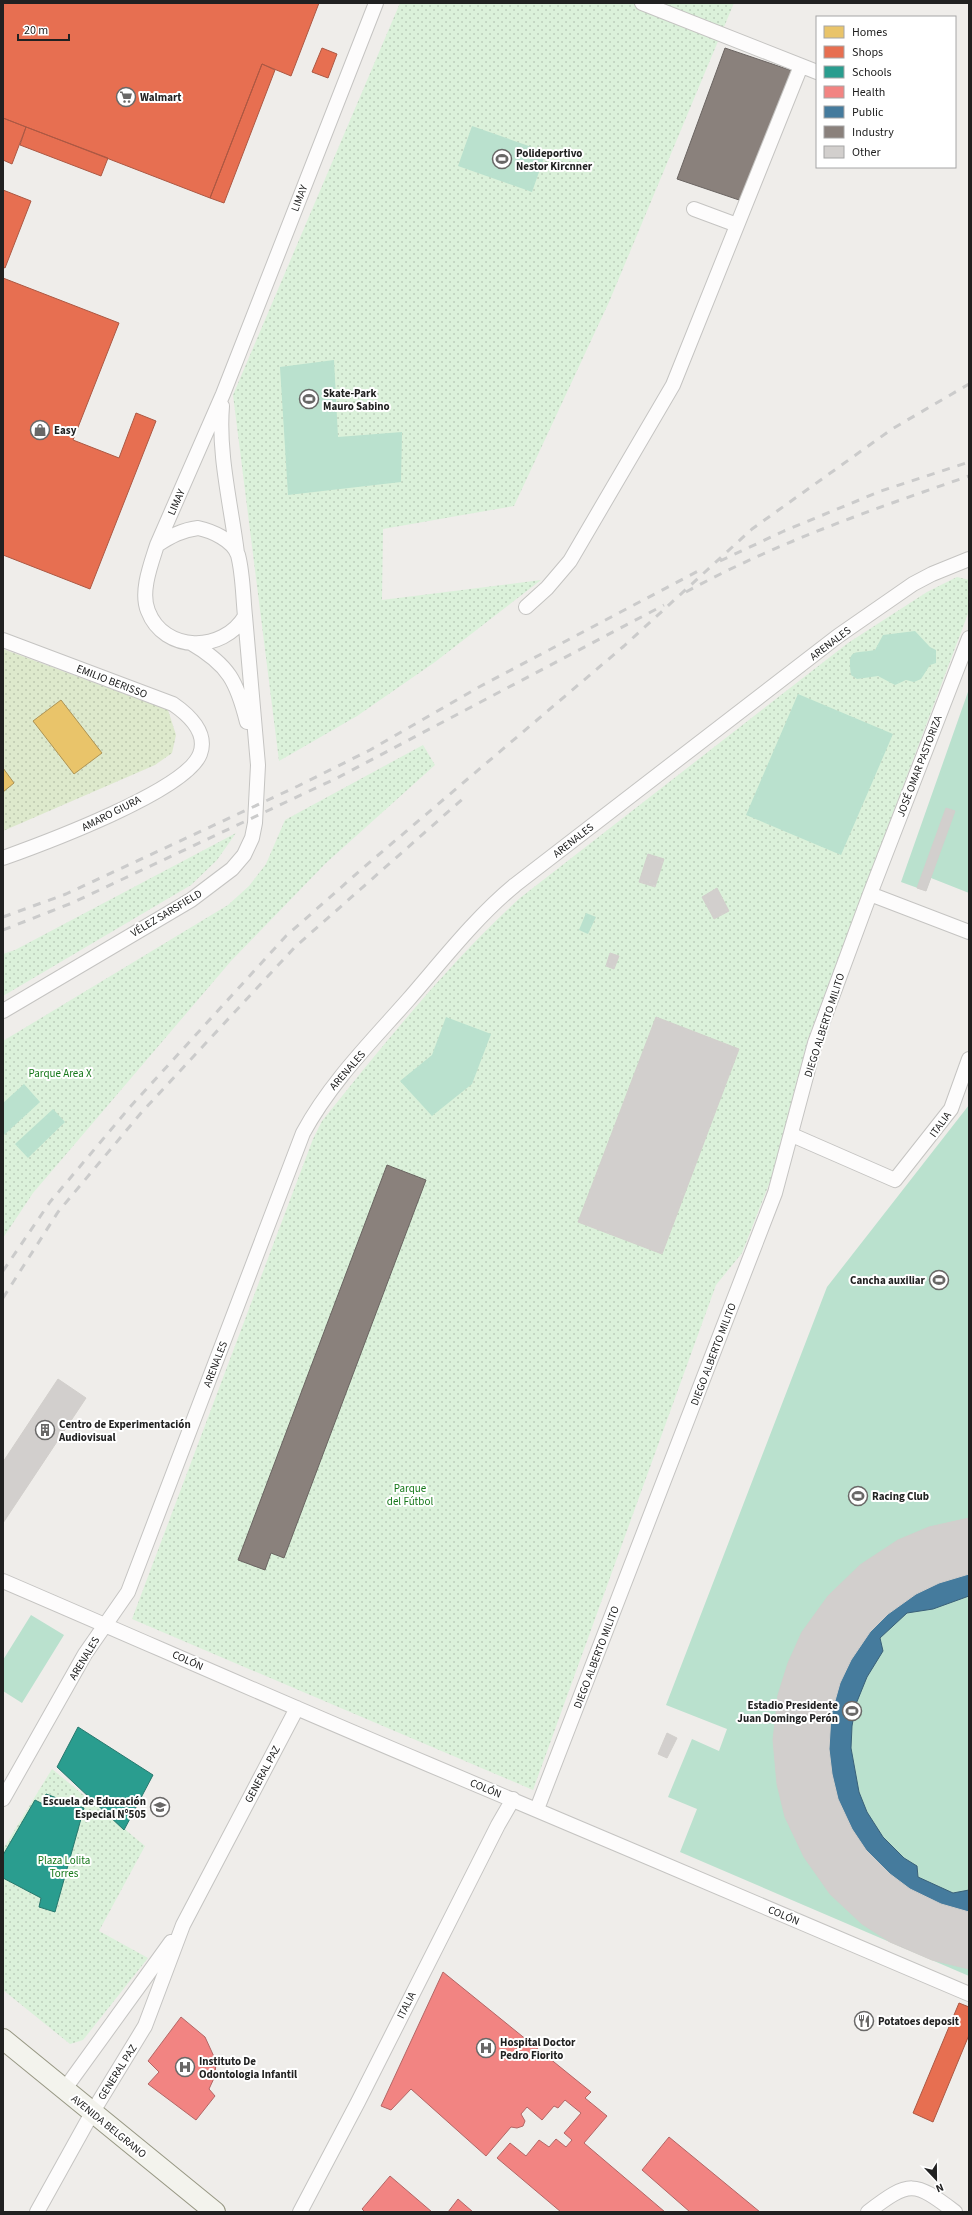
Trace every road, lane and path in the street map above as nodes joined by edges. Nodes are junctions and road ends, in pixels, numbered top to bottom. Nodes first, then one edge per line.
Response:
1 (376, 3) edge
2 (642, 3) edge
3 (801, 66) junction
4 (816, 72) edge
5 (694, 209) dead end
6 (738, 225) junction
7 (223, 394) junction
8 (157, 545) junction
9 (238, 553) junction
10 (969, 560) edge
11 (526, 607) dead end
12 (245, 616) junction
13 (969, 638) edge
14 (3, 640) edge
15 (191, 643) junction
16 (202, 745) joint
17 (258, 765) junction
18 (3, 858) edge
19 (870, 894) junction
20 (969, 932) edge
21 (3, 1011) edge
22 (969, 1059) edge
23 (792, 1135) junction
24 (3, 1581) edge
25 (104, 1624) junction
26 (297, 1708) junction
27 (3, 1799) edge
28 (513, 1799) junction
29 (537, 1809) junction
30 (183, 1925) junction
31 (969, 1994) edge
32 (3, 2040) edge
33 (64, 2090) junction
34 (92, 2113) junction
35 (37, 2212) edge
36 (215, 2212) edge
37 (300, 2212) edge
38 (868, 2212) edge
39 (955, 2212) edge

1 - 7 street, LIMAY
2 - 3 street
3 - 4 street
3 - 6 street
5 - 6 street
6 - 11 street
7 - 8 street, LIMAY
7 - 9 street, LIMAY
8 - 9 street
8 - 15 street
9 - 12 street
10 - 25 street, ARENALES
12 - 15 street
12 - 17 street, VÉLEZ SARSFIELD
13 - 19 street, JOSÉ OMAR PASTORIZA
14 - 16 street, EMILIO BERISSO
15 - 17 street, VÉLEZ SARSFIELD
16 - 18 street, AMARO GIURA
17 - 21 street, VÉLEZ SARSFIELD
19 - 20 street
19 - 23 street, DIEGO ALBERTO MILITO
22 - 23 street, ITALIA
23 - 29 street, DIEGO ALBERTO MILITO
24 - 25 street, COLÓN
25 - 26 street, COLÓN
25 - 27 street, ARENALES
26 - 28 street, COLÓN
26 - 30 street, GENERAL PAZ
28 - 29 street, COLÓN
28 - 37 street, ITALIA
29 - 31 street, COLÓN
30 - 33 street, GENERAL PAZ
30 - 34 street, GENERAL PAZ
32 - 33 main road, AVENIDA BELGRANO
33 - 34 main road, AVENIDA BELGRANO
34 - 35 street, GENERAL PAZ
34 - 36 main road, AVENIDA BELGRANO
38 - 39 street

